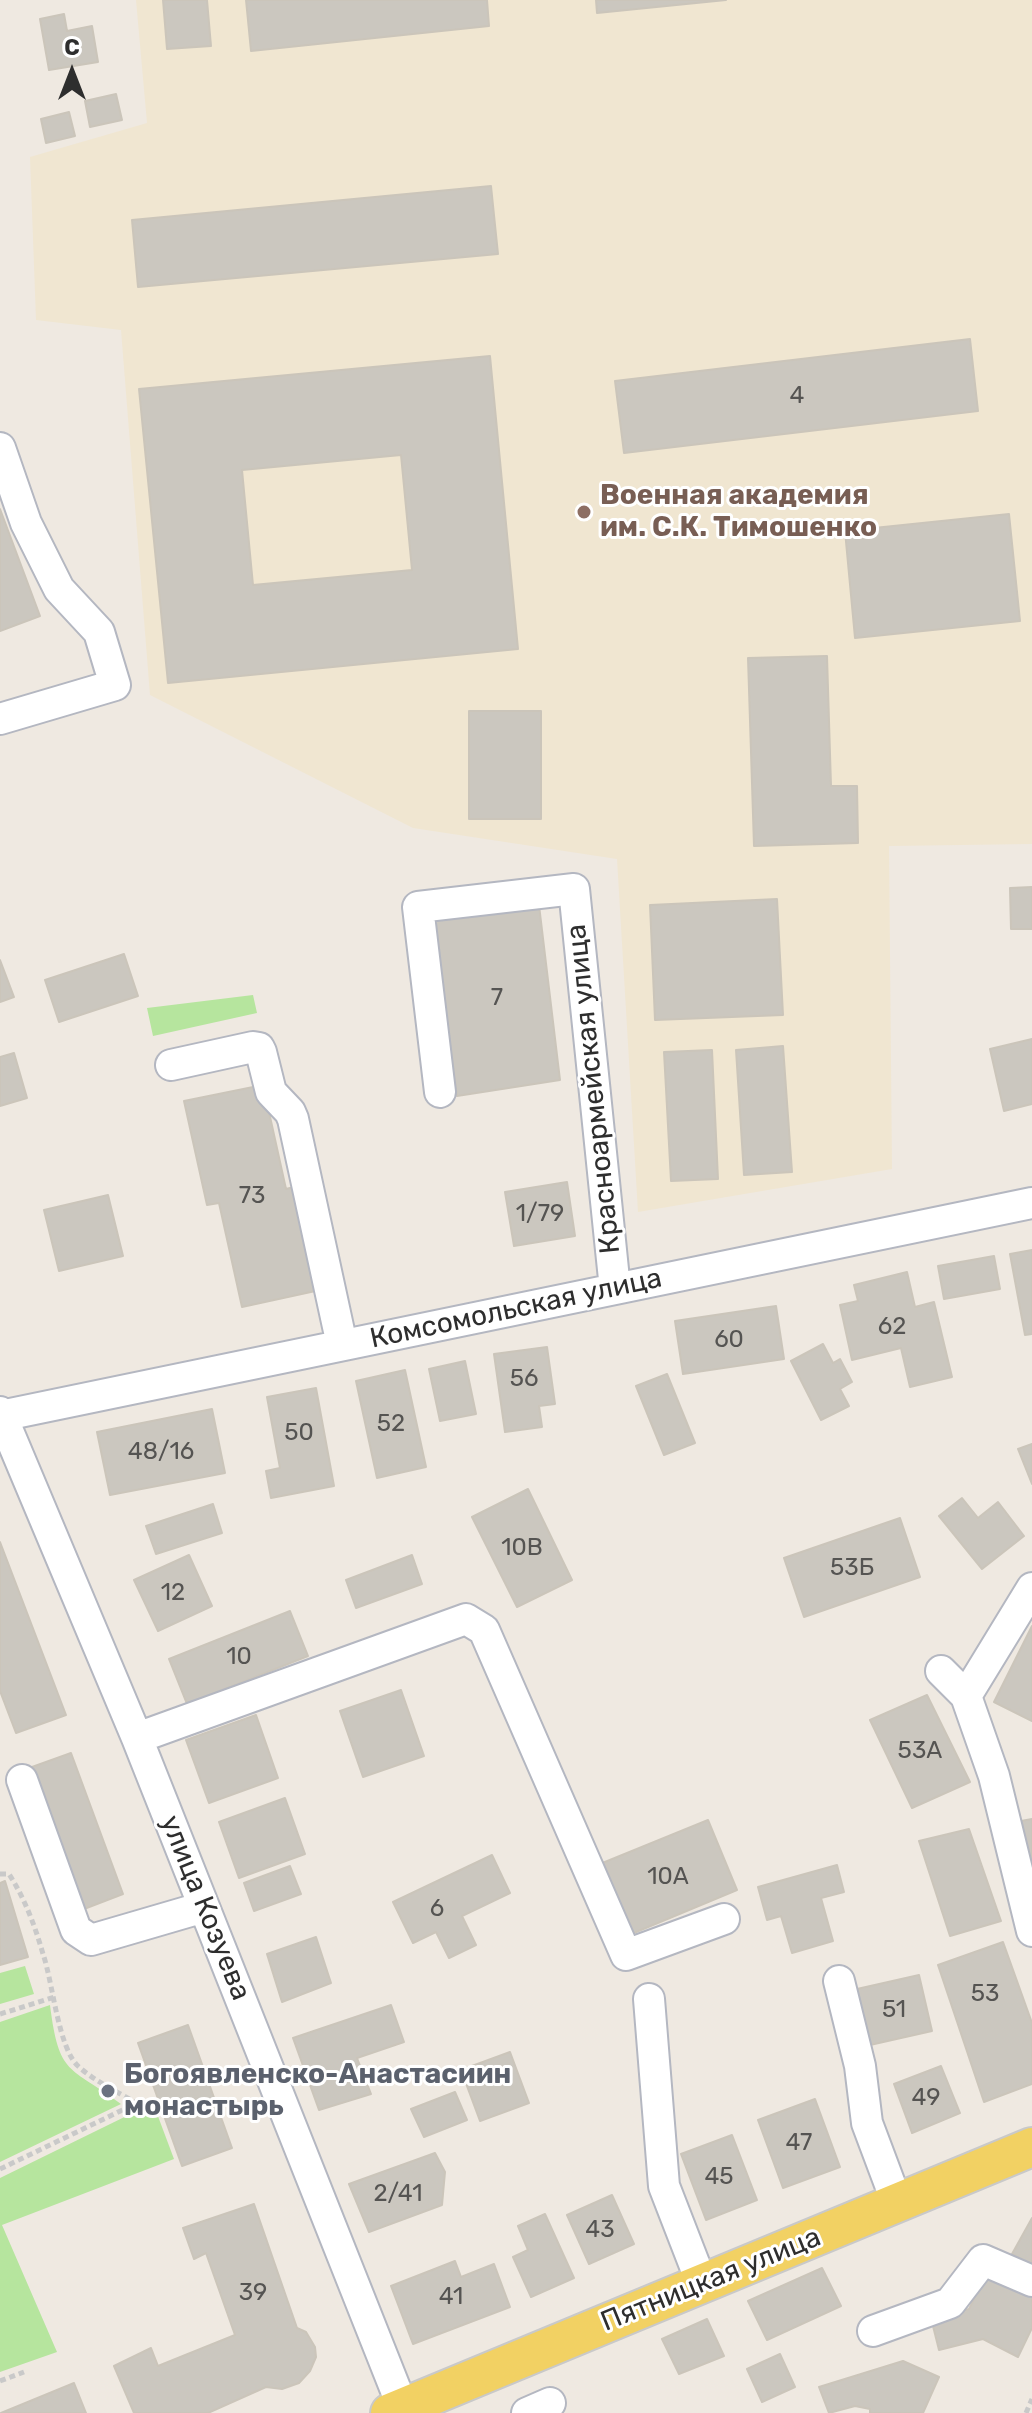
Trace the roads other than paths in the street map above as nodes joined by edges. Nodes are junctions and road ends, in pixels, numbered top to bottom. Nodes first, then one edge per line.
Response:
1 (0, 448) edge
2 (0, 719) edge
3 (171, 1065) dead end
4 (440, 1092) dead end
5 (1032, 1203) edge
6 (615, 1289) junction
7 (342, 1345) junction
8 (1, 1414) edge
9 (1032, 1588) edge
10 (941, 1671) dead end
11 (966, 1696) junction
12 (137, 1738) junction
13 (22, 1780) dead end
14 (204, 1907) junction
15 (724, 1919) dead end
16 (1032, 1931) edge
17 (839, 1981) dead end
18 (649, 1999) dead end
19 (1032, 2147) edge
20 (897, 2203) junction
21 (1032, 2281) edge
22 (702, 2284) junction
23 (873, 2331) dead end
24 (396, 2410) edge

1 - 2 street
3 - 7 street
4 - 6 street, Красноармейская улица
5 - 6 street, Комсомольская улица
6 - 7 street, Комсомольская улица
7 - 8 street, Комсомольская улица
8 - 12 street, улица Козуева
9 - 11 street
10 - 11 street
11 - 16 street
12 - 14 street, улица Козуева
12 - 15 street
13 - 14 street
14 - 24 street, улица Козуева
17 - 20 street
18 - 22 street
19 - 20 main road, Пятницкая улица
20 - 22 main road, Пятницкая улица
21 - 23 street
22 - 24 main road, Пятницкая улица

